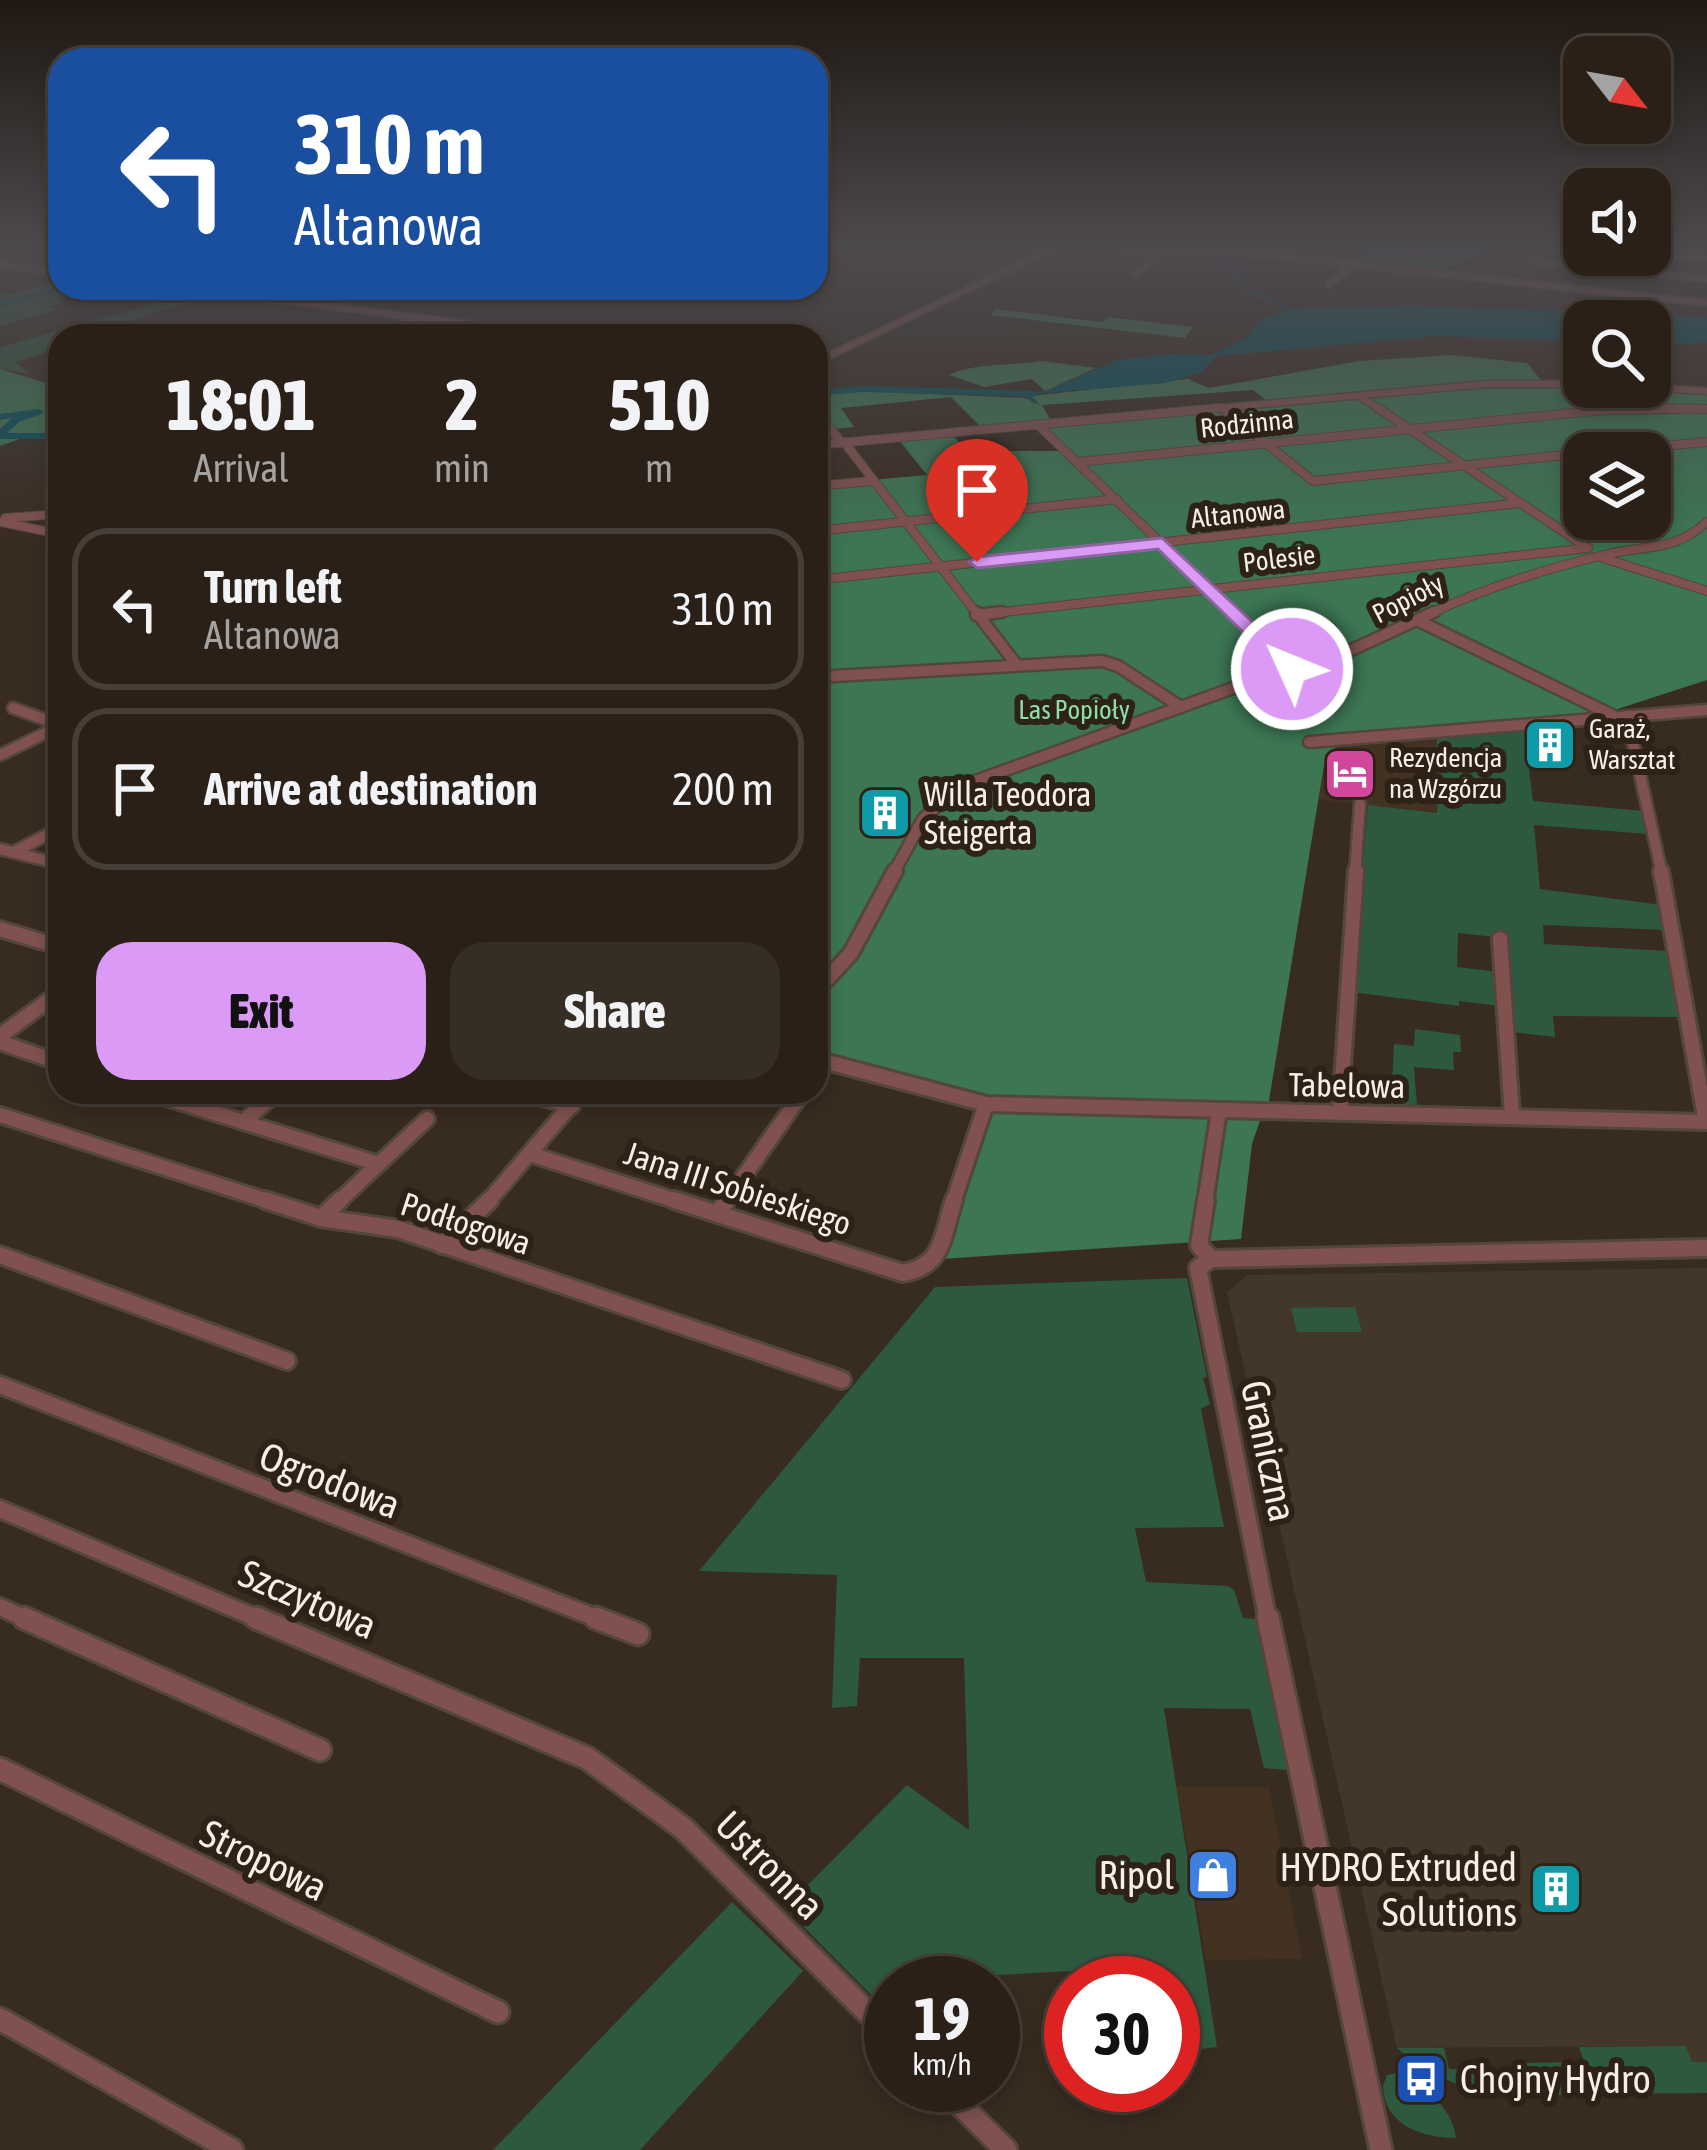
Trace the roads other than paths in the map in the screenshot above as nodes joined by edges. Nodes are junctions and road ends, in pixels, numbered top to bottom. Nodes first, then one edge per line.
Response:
1 (1563, 384) edge
2 (1671, 389) edge
3 (1707, 391) edge
4 (1359, 396) junction
5 (1222, 408) junction
6 (1707, 409) edge
7 (828, 424) edge
8 (1038, 425) junction
9 (1408, 429) junction
10 (843, 442) junction
11 (1689, 442) junction
12 (1707, 442) edge
13 (828, 443) edge
14 (1269, 443) junction
15 (1671, 444) edge
16 (1707, 452) edge
17 (1563, 455) edge
18 (1078, 462) junction
19 (1463, 465) junction
20 (872, 481) junction
21 (828, 485) edge
22 (1117, 500) junction
23 (1521, 503) junction
24 (48, 515) edge
25 (0, 521) edge
26 (906, 522) junction
27 (1707, 522) edge
28 (828, 530) edge
29 (48, 531) edge
30 (1162, 543) junction
31 (1588, 548) junction
32 (1599, 556) junction
33 (940, 567) junction
34 (828, 579) edge
35 (1208, 589) junction
36 (1707, 591) edge
37 (976, 615) junction
38 (1418, 620) junction
39 (1016, 664) junction
40 (1292, 669) junction
41 (828, 676) edge
42 (1181, 707) junction
43 (14, 708) dead end
44 (1707, 710) edge
45 (1622, 717) junction
46 (48, 721) edge
47 (48, 732) edge
48 (1309, 742) dead end
49 (0, 755) edge
50 (1360, 804) dead end
51 (48, 833) edge
52 (7, 851) edge
53 (48, 861) edge
54 (0, 929) edge
55 (1500, 939) dead end
56 (48, 943) edge
57 (828, 978) edge
58 (48, 1001) edge
59 (0, 1039) edge
60 (48, 1058) edge
61 (828, 1067) edge
62 (185, 1104) edge
63 (263, 1104) edge
64 (572, 1104) edge
65 (795, 1104) edge
66 (986, 1104) junction
67 (1219, 1110) junction
68 (1340, 1112) junction
69 (0, 1115) edge
70 (1512, 1116) junction
71 (427, 1119) dead end
72 (243, 1122) junction
73 (1707, 1122) edge
74 (533, 1155) junction
75 (380, 1164) junction
76 (718, 1213) junction
77 (321, 1218) junction
78 (442, 1245) junction
79 (1707, 1247) edge
80 (0, 1255) edge
81 (1211, 1259) junction
82 (287, 1361) dead end
83 (842, 1380) dead end
84 (0, 1384) edge
85 (0, 1509) edge
86 (0, 1607) edge
87 (638, 1634) dead end
88 (320, 1750) dead end
89 (587, 1757) joint
90 (0, 1769) edge
91 (864, 2009) edge
92 (498, 2012) dead end
93 (0, 2020) edge
94 (967, 2112) edge
95 (232, 2150) edge
96 (1006, 2150) edge
97 (1381, 2150) edge

1 - 4 street
2 - 3 street
4 - 5 street
4 - 9 street
5 - 8 street
5 - 14 street
6 - 9 street, Rodzinna
7 - 10 street
8 - 10 street
8 - 18 street
9 - 14 street, Rodzinna
9 - 19 street
10 - 13 street
10 - 20 street
11 - 12 street
11 - 15 street
11 - 16 street
14 - 18 street, Rodzinna
14 - 19 street
17 - 19 street
18 - 22 street
19 - 23 street
20 - 21 street
20 - 26 street
22 - 26 street
22 - 30 street
23 - 30 street, Altanowa
23 - 31 street
24 - 25 street
25 - 29 street
26 - 28 street
26 - 33 street
27 - 32 street, Popioły
30 - 33 street, Altanowa
30 - 35 street
31 - 32 street
31 - 35 street, Polesie
32 - 36 street
32 - 38 street, Popioły
33 - 34 street, Altanowa
33 - 37 street
35 - 37 street, Polesie
35 - 40 street
37 - 39 street
38 - 40 street, Popioły
38 - 45 street
39 - 41 street
39 - 42 street
40 - 42 street, Popioły
42 - 57 street, Popioły
43 - 46 street
44 - 45 street
45 - 48 street
45 - 73 street
47 - 49 street
50 - 68 street
51 - 52 street
52 - 53 street
54 - 56 street
55 - 70 street
58 - 59 street
59 - 60 street
61 - 66 street, Tabelowa
62 - 72 street
63 - 72 street
64 - 74 street
65 - 76 street
66 - 67 street, Tabelowa
66 - 76 street, Jana III Sobieskiego
67 - 68 street, Tabelowa
67 - 81 street
68 - 70 street, Tabelowa
69 - 77 street, Podłogowa
70 - 73 street, Tabelowa
71 - 75 street
72 - 75 street
74 - 76 street, Jana III Sobieskiego
74 - 78 street
75 - 77 street
77 - 78 street, Podłogowa
78 - 83 street, Podłogowa
79 - 81 street
80 - 82 street
81 - 97 street, Graniczna
84 - 87 street, Ogrodowa
85 - 89 street, Szczytowa
86 - 88 street
89 - 91 street, Ustronna
90 - 92 street, Stropowa
93 - 95 street
94 - 96 street

